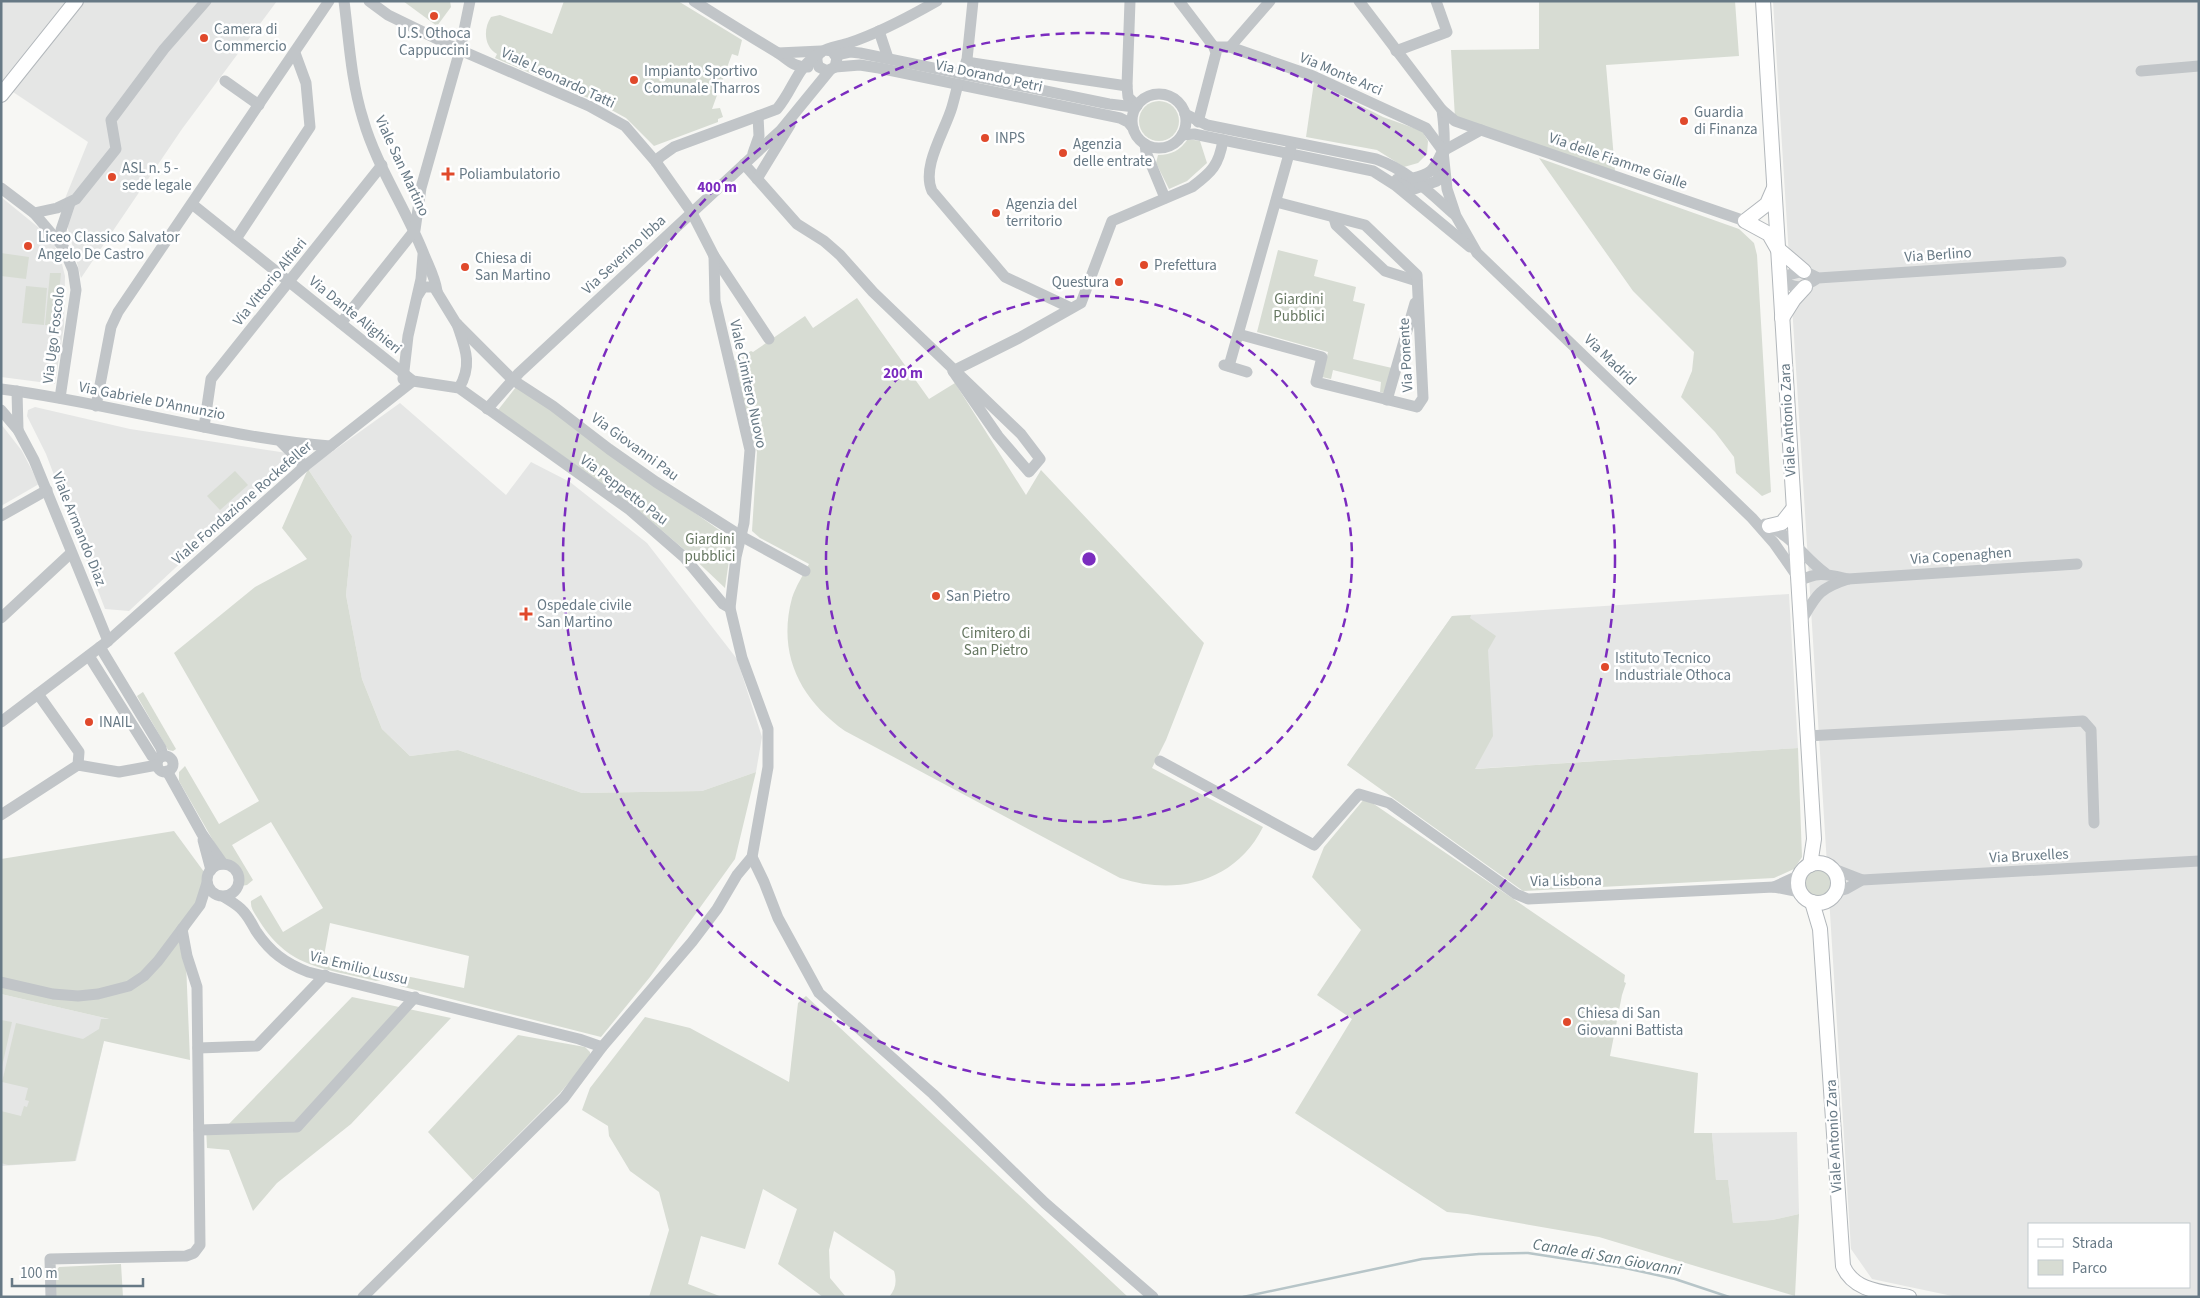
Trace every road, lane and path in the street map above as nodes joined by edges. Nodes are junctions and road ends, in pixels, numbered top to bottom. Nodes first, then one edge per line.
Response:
1 (76, 1) edge
2 (206, 1) edge
3 (369, 1) edge
4 (470, 1) edge
5 (694, 1) edge
6 (937, 1) edge
7 (973, 1) edge
8 (1130, 1) edge
9 (1179, 1) edge
10 (1270, 1) edge
11 (1359, 1) edge
12 (1436, 1) edge
13 (1763, 1) edge
14 (1774, 1) edge
15 (329, 2) edge
16 (344, 2) edge
17 (1764, 17) junction
18 (879, 31) junction
19 (1214, 47) junction
20 (1230, 47) junction
21 (460, 50) junction
22 (1396, 51) junction
23 (296, 52) junction
24 (778, 53) junction
25 (828, 58) junction
26 (888, 58) junction
27 (966, 62) junction
28 (2199, 66) edge
29 (802, 67) junction
30 (2141, 71) dead end
31 (961, 79) junction
32 (225, 80) dead end
33 (1127, 86) junction
34 (1, 94) edge
35 (259, 106) junction
36 (1136, 107) junction
37 (1442, 110) junction
38 (1185, 114) junction
39 (758, 116) junction
40 (790, 119) junction
41 (1198, 122) junction
42 (1133, 128) junction
43 (1481, 130) junction
44 (1182, 135) junction
45 (1223, 140) junction
46 (1292, 142) junction
47 (1145, 144) junction
48 (1443, 151) junction
49 (1290, 153) junction
50 (656, 162) junction
51 (747, 162) junction
52 (382, 165) junction
53 (1373, 171) junction
54 (1413, 178) junction
55 (757, 179) junction
56 (1423, 186) junction
57 (1, 188) edge
58 (421, 188) junction
59 (1774, 188) junction
60 (1165, 198) junction
61 (1276, 202) junction
62 (70, 203) junction
63 (192, 204) junction
64 (404, 208) junction
65 (34, 213) junction
66 (692, 213) junction
67 (1456, 216) junction
68 (1334, 218) junction
69 (1745, 221) junction
70 (415, 230) junction
71 (1453, 232) junction
72 (236, 239) junction
73 (64, 247) junction
74 (1778, 248) junction
75 (423, 250) junction
76 (1478, 253) junction
77 (714, 256) junction
78 (2061, 262) dead end
79 (1804, 271) junction
80 (1818, 278) junction
81 (1780, 280) junction
82 (289, 281) junction
83 (1417, 281) junction
84 (1805, 287) junction
85 (437, 291) junction
86 (1417, 294) junction
87 (418, 295) junction
88 (1072, 308) junction
89 (1782, 318) junction
90 (341, 323) junction
91 (456, 323) junction
92 (1238, 334) junction
93 (769, 339) dead end
94 (954, 371) junction
95 (1247, 372) dead end
96 (516, 377) junction
97 (409, 378) junction
98 (459, 388) junction
99 (2, 389) edge
100 (17, 391) junction
101 (60, 398) junction
102 (1388, 400) junction
103 (96, 406) junction
104 (487, 408) junction
105 (2, 411) edge
106 (204, 427) junction
107 (18, 430) junction
108 (281, 442) junction
109 (330, 446) junction
110 (305, 466) junction
111 (47, 490) junction
112 (1793, 509) junction
113 (1, 516) edge
114 (1752, 518) junction
115 (1769, 526) junction
116 (741, 536) junction
117 (1796, 544) junction
118 (72, 553) junction
119 (2077, 564) dead end
120 (805, 571) dead end
121 (1825, 573) junction
122 (1797, 579) junction
123 (1848, 579) junction
124 (730, 608) junction
125 (1, 618) edge
126 (1800, 623) junction
127 (104, 644) junction
128 (89, 656) junction
129 (38, 694) junction
130 (1, 722) edge
131 (1807, 736) junction
132 (1160, 761) dead end
133 (162, 763) junction
134 (78, 765) junction
135 (1, 815) edge
136 (2094, 823) dead end
137 (202, 834) junction
138 (752, 857) junction
139 (2199, 861) edge
140 (223, 864) junction
141 (1816, 868) junction
142 (211, 870) junction
143 (1862, 880) junction
144 (207, 883) junction
145 (238, 887) junction
146 (1774, 887) junction
147 (1800, 892) junction
148 (221, 896) junction
149 (1831, 897) junction
150 (1812, 902) junction
151 (200, 905) junction
152 (243, 911) junction
153 (182, 929) junction
154 (1820, 929) junction
155 (164, 953) junction
156 (187, 956) junction
157 (325, 975) junction
158 (1, 982) edge
159 (415, 998) junction
160 (602, 1047) junction
161 (198, 1048) junction
162 (199, 1130) junction
163 (51, 1297) edge
164 (363, 1297) edge
165 (1153, 1297) edge
166 (1909, 1297) edge

1 - 34 main road
2 - 62 street
3 - 21 street, Viale Leonardo Tatti
4 - 21 street
5 - 24 street
6 - 18 street
7 - 27 street
8 - 33 street
9 - 19 street
10 - 20 street
11 - 22 street, Via delle Fiamme Gialle
12 - 22 street
13 - 17 main road, Viale Antonio Zara
14 - 17 main road
15 - 16 street, Viale San Martino
15 - 23 street
16 - 52 street, Viale San Martino
17 - 59 main road, Viale Antonio Zara
18 - 25 street
18 - 26 street
19 - 20 street, Via Monte Arci
19 - 41 street
20 - 48 street, Via Monte Arci
21 - 50 street, Viale Leonardo Tatti
21 - 58 street
22 - 37 street, Via delle Fiamme Gialle
23 - 35 street
23 - 72 street
24 - 25 street
24 - 29 street
25 - 26 street, Via Dorando Petri
25 - 29 street
25 - 31 street, Via Dorando Petri
25 - 40 street, Via Severino Ibba
26 - 31 street, Via Dorando Petri
27 - 31 street
27 - 33 street, Via Dorando Petri
28 - 30 street
29 - 39 street
31 - 36 street, Via Dorando Petri
31 - 42 street, Via Dorando Petri
31 - 88 street
32 - 35 street
33 - 36 street
35 - 63 street
36 - 38 street
36 - 42 street
37 - 43 street, Via delle Fiamme Gialle
37 - 48 street
38 - 41 street
38 - 44 street
39 - 50 street
39 - 51 street, Via Severino Ibba
40 - 51 street, Via Severino Ibba
40 - 55 street
41 - 46 street
42 - 47 street
43 - 48 street
43 - 69 street, Via delle Fiamme Gialle
44 - 45 street
44 - 47 street
45 - 49 street
45 - 60 street
46 - 49 street
46 - 54 street
47 - 60 street
48 - 54 street
48 - 56 street
48 - 67 street
49 - 53 street
49 - 61 street
50 - 66 street, Viale Leonardo Tatti
51 - 55 street
51 - 66 street, Via Severino Ibba
52 - 64 street, Viale San Martino
52 - 82 street, Via Vittorio Alfieri
53 - 56 street
53 - 71 street
54 - 56 street
55 - 94 street
56 - 67 street
56 - 71 street
57 - 65 street, Via Ugo Foscolo
58 - 64 street
58 - 70 street
59 - 69 main road
59 - 74 main road, Viale Antonio Zara
60 - 88 street
61 - 68 street
61 - 92 street
62 - 65 street
62 - 73 street, Via Ugo Foscolo
63 - 72 street, Via Dante Alighieri
63 - 103 street
64 - 70 street, Viale San Martino
65 - 73 street, Via Ugo Foscolo
66 - 77 street, Viale Cimitero Nuovo
66 - 96 street, Via Severino Ibba
67 - 76 street, Via Madrid
68 - 83 street
68 - 83 street
69 - 74 main road
70 - 75 street, Viale San Martino
70 - 90 street
71 - 76 street
72 - 82 street, Via Dante Alighieri
73 - 101 street, Via Ugo Foscolo
74 - 79 main road
74 - 81 main road, Viale Antonio Zara
75 - 85 street, Viale San Martino
75 - 87 street, Viale Fondazione Rockefeller
76 - 114 street, Via Madrid
77 - 93 street, Viale Cimitero Nuovo
77 - 116 street, Viale Cimitero Nuovo
78 - 80 street, Via Berlino
79 - 80 street
79 - 81 street
80 - 84 street
81 - 84 street
81 - 89 main road, Viale Antonio Zara
82 - 90 street, Via Dante Alighieri
82 - 106 street, Via Vittorio Alfieri
83 - 86 street, Via Ponente
84 - 89 main road
85 - 87 street
85 - 91 street, Viale San Martino
86 - 102 street
86 - 102 street, Via Ponente
87 - 97 street, Viale Fondazione Rockefeller
88 - 94 street
89 - 112 main road, Viale Antonio Zara
90 - 97 street, Via Dante Alighieri
91 - 96 street, Via Giovanni Pau
91 - 98 street
92 - 95 street
92 - 102 street, Via Ponente
94 - 94 street
96 - 104 street, Via Severino Ibba
96 - 116 street, Via Giovanni Pau
97 - 98 street
97 - 109 street, Viale Fondazione Rockefeller
98 - 104 street, Via Peppetto Pau
99 - 100 street, Viale Armando Diaz
99 - 105 street, Viale Armando Diaz
100 - 101 street, Via Gabriele D'Annunzio
100 - 107 street, Viale Armando Diaz
101 - 103 street, Via Gabriele D'Annunzio
103 - 106 street, Via Gabriele D'Annunzio
104 - 124 street, Via Peppetto Pau
105 - 107 street, Viale Armando Diaz
106 - 108 street, Via Gabriele D'Annunzio
107 - 111 street, Viale Armando Diaz
108 - 109 street, Via Gabriele D'Annunzio
108 - 110 street
109 - 110 street, Viale Fondazione Rockefeller
110 - 127 street, Viale Fondazione Rockefeller
111 - 113 street
111 - 118 street, Viale Armando Diaz
112 - 115 main road
112 - 117 main road, Viale Antonio Zara
114 - 115 street, Via Madrid
114 - 122 street, Via Madrid
115 - 117 street, Via Madrid
116 - 120 street
116 - 124 street, Viale Cimitero Nuovo
117 - 121 street, Via Copenaghen
117 - 122 main road, Viale Antonio Zara
118 - 125 street
118 - 127 street, Viale Armando Diaz
119 - 123 street, Via Copenaghen
121 - 122 street
121 - 123 street, Via Copenaghen
122 - 126 main road, Viale Antonio Zara
123 - 126 street, Via Copenaghen
124 - 138 street
126 - 131 main road, Viale Antonio Zara
127 - 128 street, Viale Fondazione Rockefeller
127 - 133 street
128 - 129 street, Viale Fondazione Rockefeller
128 - 133 street
129 - 130 street, Viale Fondazione Rockefeller
129 - 134 street
131 - 136 street
131 - 141 main road, Viale Antonio Zara
132 - 146 street, Via Lisbona
133 - 134 street
133 - 137 street
134 - 135 street
137 - 140 street
137 - 142 street
138 - 160 street
138 - 165 street
139 - 143 street, Via Bruxelles
140 - 142 street
140 - 145 street
141 - 143 street, Via Bruxelles
141 - 146 street, Via Lisbona
141 - 147 main road
141 - 149 main road
142 - 144 street
143 - 149 street, Via Bruxelles
144 - 148 street
144 - 151 street
145 - 148 street
145 - 152 street, Via Emilio Lussu
146 - 147 street, Via Lisbona
147 - 150 main road
148 - 151 street
148 - 152 street, Via Emilio Lussu
149 - 150 main road
149 - 154 main road, Viale Antonio Zara
150 - 154 main road, Viale Antonio Zara
151 - 153 street
152 - 157 street, Via Emilio Lussu
153 - 155 street
153 - 156 street
154 - 166 main road, Viale Antonio Zara
155 - 156 street
155 - 158 street
156 - 161 street
157 - 159 street, Via Emilio Lussu
157 - 161 street
159 - 160 street, Via Emilio Lussu
159 - 162 street
160 - 164 street
161 - 162 street
162 - 163 street

